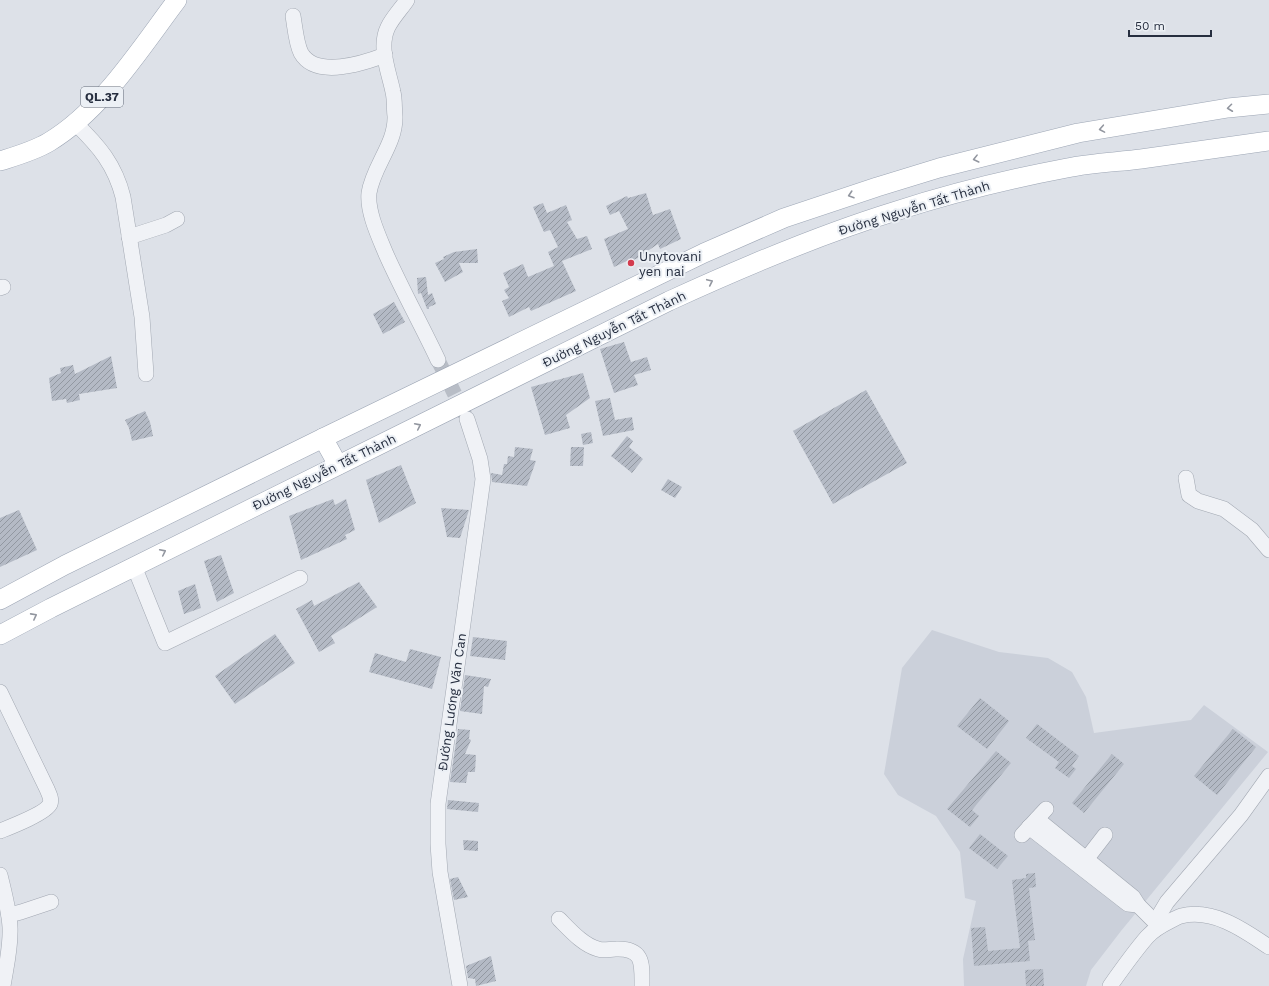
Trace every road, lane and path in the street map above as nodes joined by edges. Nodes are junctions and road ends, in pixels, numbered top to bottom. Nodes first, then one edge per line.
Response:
1 (177, 0) edge
2 (407, 0) edge
3 (293, 16) dead end
4 (385, 55) junction
5 (1269, 104) edge
6 (76, 122) junction
7 (1269, 141) edge
8 (0, 161) edge
9 (177, 219) dead end
10 (129, 238) junction
11 (658, 276) junction
12 (669, 301) junction
13 (438, 360) tunnel mouth
14 (146, 374) dead end
15 (467, 419) tunnel mouth
16 (323, 438) junction
17 (338, 465) junction
18 (1186, 478) dead end
19 (1269, 550) edge
20 (134, 566) junction
21 (300, 578) dead end
22 (0, 600) edge
23 (0, 635) edge
24 (0, 692) edge
25 (1269, 776) edge
26 (1034, 823) dead end
27 (0, 831) edge
28 (1105, 835) dead end
29 (1083, 863) junction
30 (0, 875) edge
31 (50, 902) dead end
32 (9, 915) junction
33 (559, 920) dead end
34 (1159, 926) junction
35 (1269, 947) edge
36 (3, 986) edge
37 (460, 986) edge
38 (642, 986) edge
39 (1110, 986) edge

1 - 6 main road, QL.37
2 - 4 street
3 - 4 street
4 - 13 street
5 -> 11 main road
6 - 8 main road, QL.37
6 - 10 street
12 -> 7 main road, Đường Nguyễn Tất Thành
9 - 10 street
10 - 14 street
11 - 12 main road
11 - 16 main road
17 -> 12 main road, Đường Nguyễn Tất Thành
15 - 37 street, Đường Lương Văn Can
16 - 17 main road
16 - 22 main road
20 -> 17 main road, Đường Nguyễn Tất Thành
18 - 19 street
20 - 21 street
23 -> 20 main road, Đường Nguyễn Tất Thành
24 - 27 street
25 - 34 street
26 - 29 street
28 - 29 street
29 - 34 street
30 - 32 street
31 - 32 street
32 - 36 street
33 - 38 street
34 - 35 street
34 - 39 street

